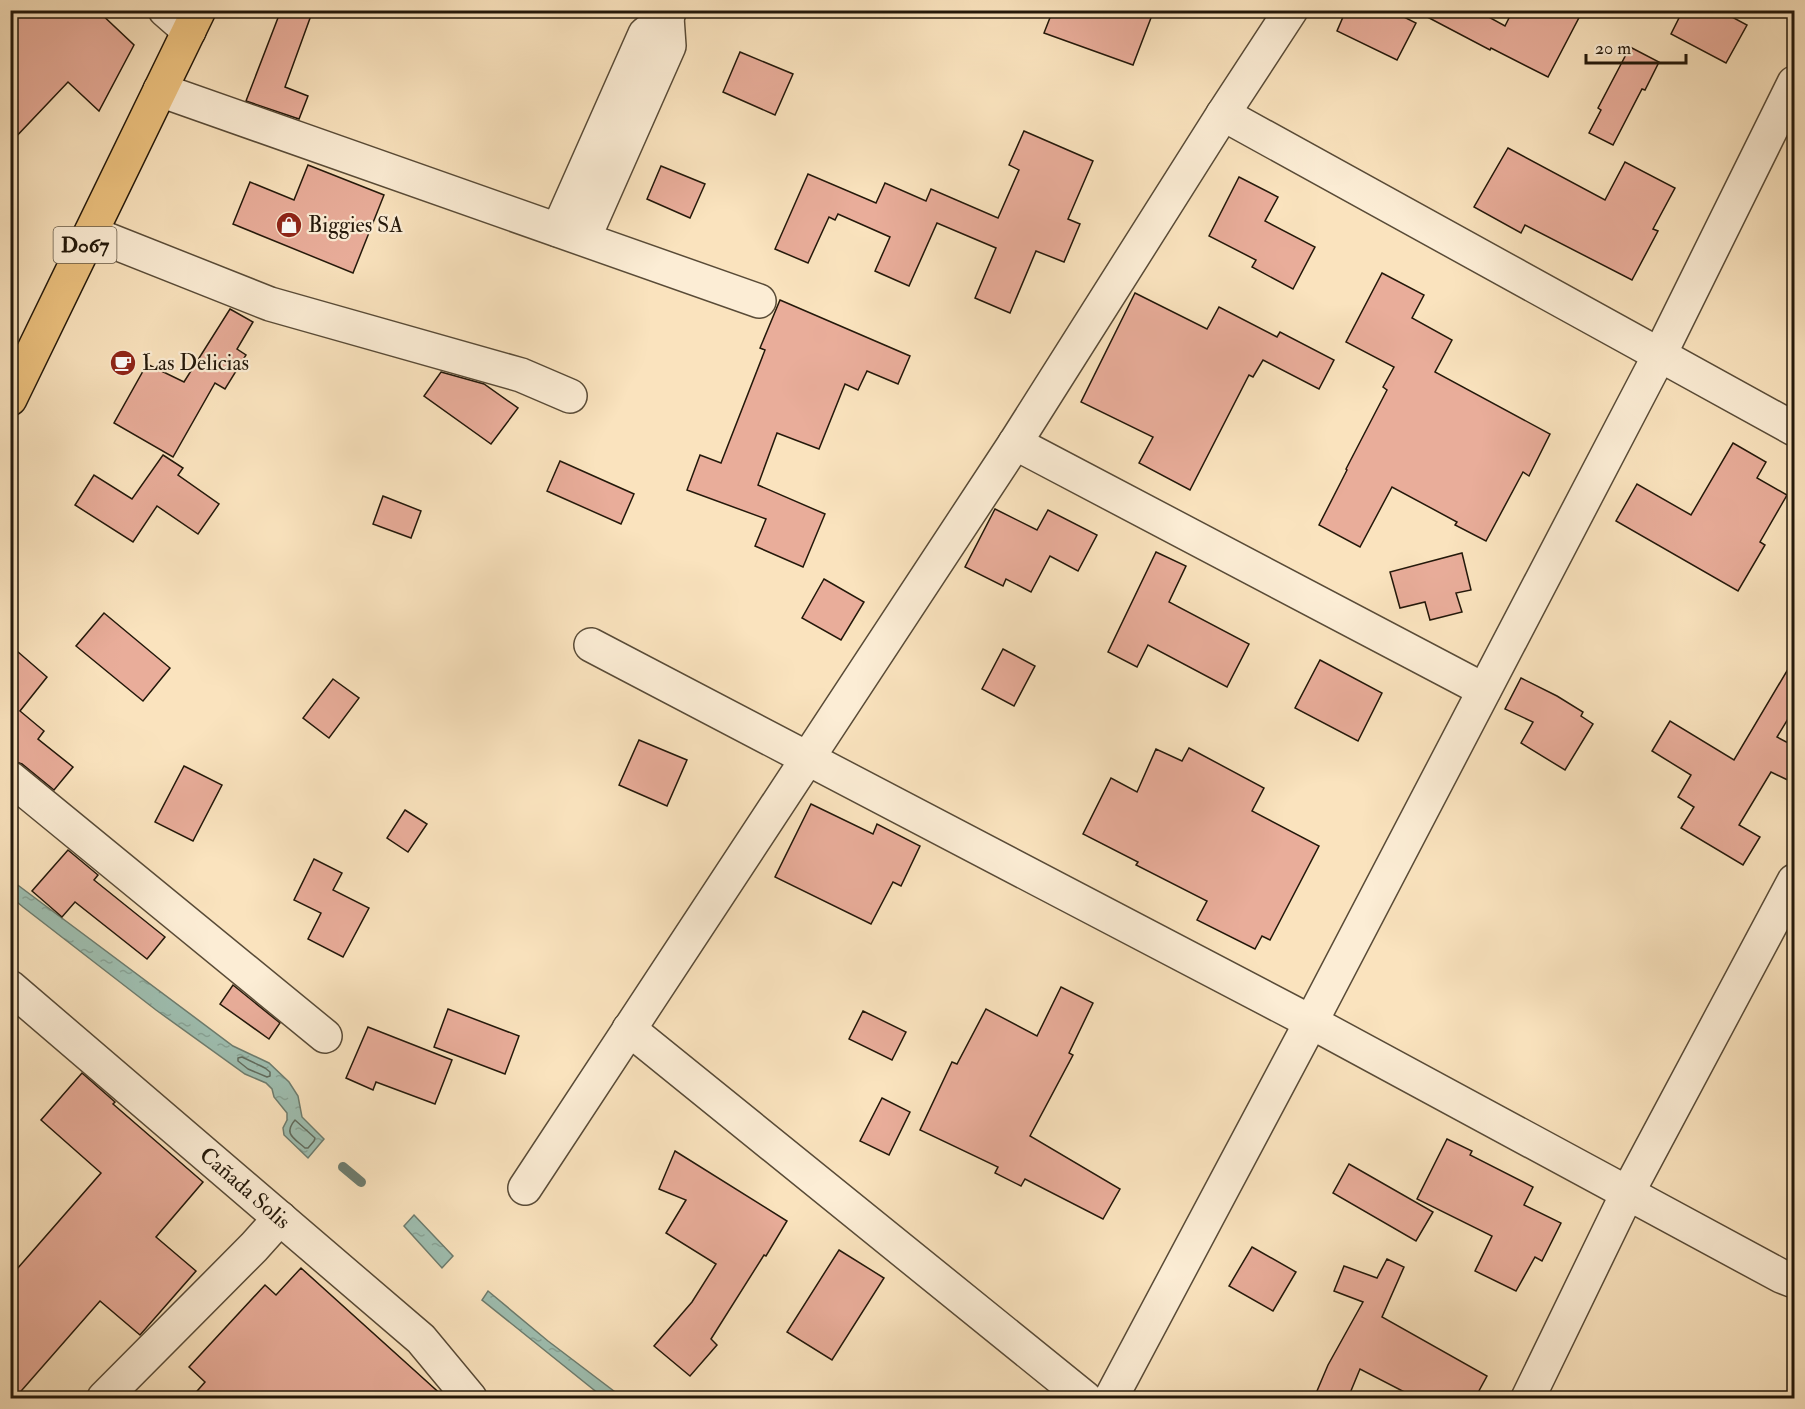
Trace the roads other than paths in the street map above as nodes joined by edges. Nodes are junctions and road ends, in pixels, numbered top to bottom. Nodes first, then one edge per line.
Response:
1 (165, 10) edge
2 (1292, 10) edge
3 (668, 14) edge
4 (194, 21) edge
5 (1794, 82) edge
6 (160, 90) junction
7 (1223, 114) junction
8 (91, 233) junction
9 (571, 234) junction
10 (759, 301) dead end
11 (1660, 354) junction
12 (570, 396) dead end
13 (10, 399) edge
14 (1794, 429) edge
15 (1015, 443) junction
16 (591, 645) dead end
17 (1484, 690) junction
18 (807, 759) junction
19 (10, 778) edge
20 (1794, 881) edge
21 (10, 987) edge
22 (1311, 1022) junction
23 (629, 1029) junction
24 (325, 1036) dead end
25 (525, 1188) dead end
26 (1628, 1192) junction
27 (280, 1218) junction
28 (1794, 1281) edge
29 (104, 1398) edge
30 (470, 1398) edge
31 (1085, 1398) edge
32 (1111, 1398) edge
33 (1528, 1398) edge

1 - 4 street
2 - 7 street
3 - 9 street
4 - 6 main road, D067
5 - 11 street
6 - 8 main road, D067
6 - 9 street
7 - 11 street
7 - 15 street
8 - 12 street
8 - 13 main road, D067
9 - 10 street
11 - 14 street
11 - 17 street
15 - 17 street
15 - 18 street
16 - 18 street
17 - 22 street
18 - 22 street
18 - 23 street
19 - 24 street
20 - 26 street
21 - 27 street, Cañada Solis
22 - 26 street
22 - 32 street
23 - 25 street
23 - 31 street
26 - 28 street
26 - 33 street
27 - 29 street
27 - 30 street, Cañada Solis

